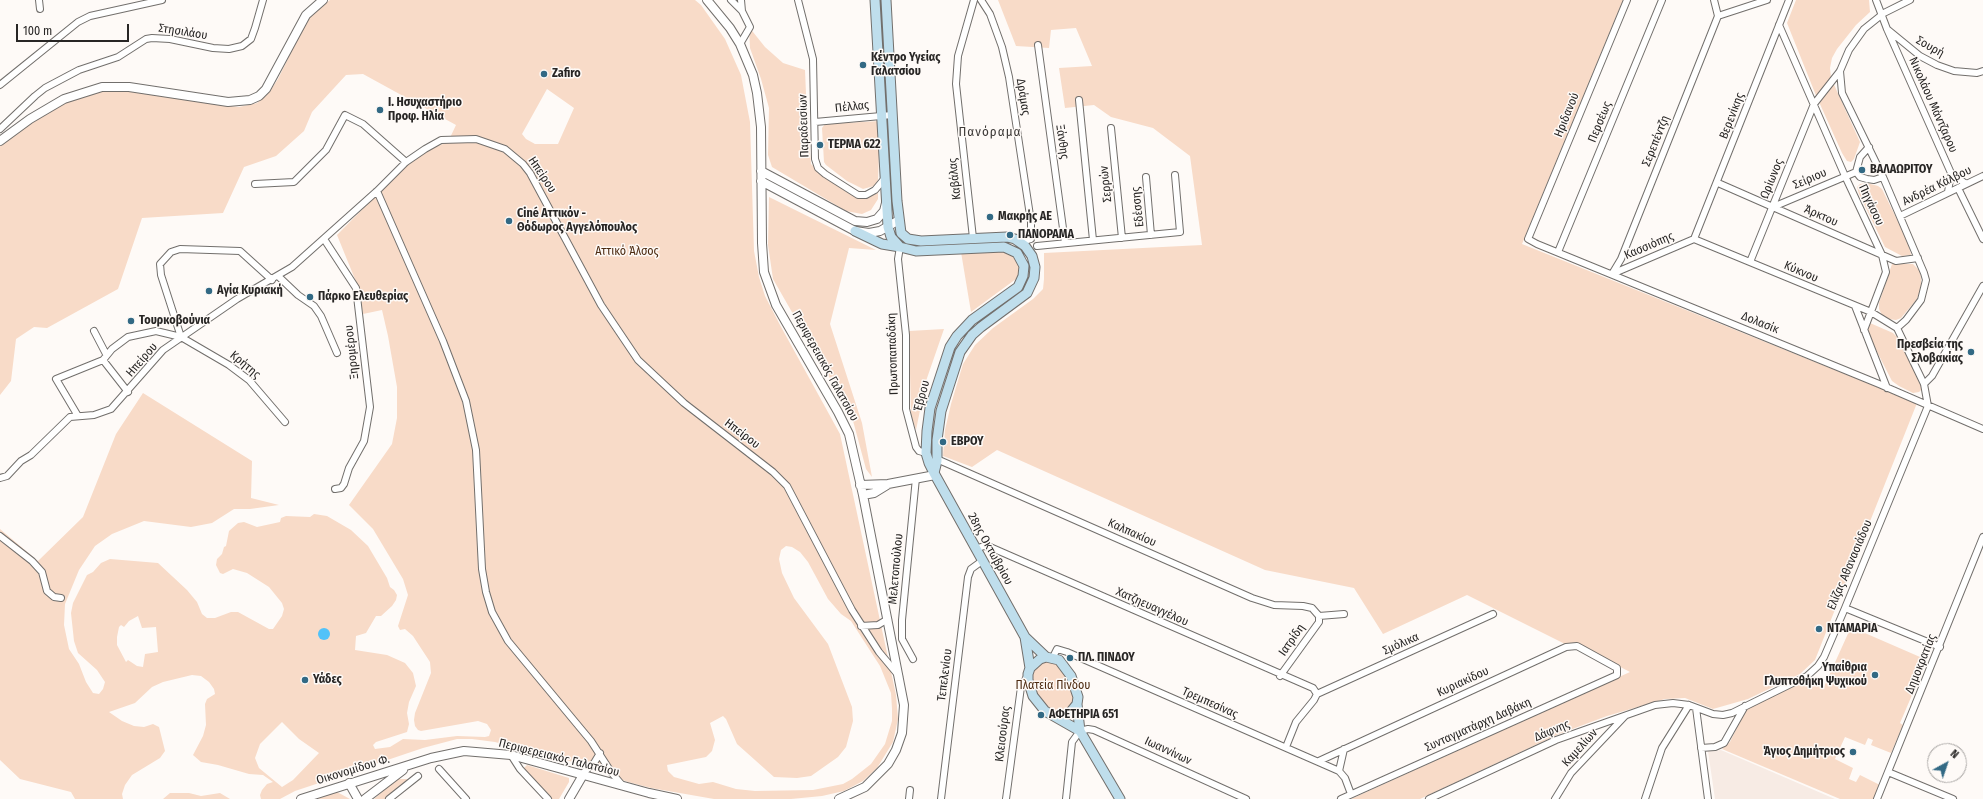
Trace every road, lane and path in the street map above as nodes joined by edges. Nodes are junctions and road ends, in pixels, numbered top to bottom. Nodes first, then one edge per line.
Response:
1 (38, 0) edge
2 (162, 0) edge
3 (263, 0) edge
4 (323, 0) edge
5 (707, 0) edge
6 (731, 0) edge
7 (741, 0) edge
8 (798, 0) edge
9 (875, 0) edge
10 (886, 0) edge
11 (974, 0) edge
12 (981, 0) edge
13 (1627, 0) edge
14 (1662, 0) edge
15 (1714, 0) edge
16 (1767, 0) edge
17 (1789, 0) edge
18 (1876, 0) edge
19 (1910, 0) edge
20 (40, 9) dead end
21 (742, 11) junction
22 (1881, 15) junction
23 (1718, 16) junction
24 (1779, 25) junction
25 (1887, 29) junction
26 (740, 44) junction
27 (1038, 45) dead end
28 (1983, 70) edge
29 (1840, 71) junction
30 (0, 85) edge
31 (1079, 100) dead end
32 (1814, 104) junction
33 (882, 115) junction
34 (892, 115) junction
35 (815, 122) junction
36 (1111, 128) dead end
37 (0, 129) edge
38 (0, 141) edge
39 (1869, 147) junction
40 (406, 162) junction
41 (761, 170) junction
42 (1856, 172) junction
43 (1950, 172) junction
44 (1175, 175) dead end
45 (1845, 176) junction
46 (1983, 176) edge
47 (885, 177) junction
48 (1146, 177) dead end
49 (1883, 178) junction
50 (761, 181) junction
51 (1718, 183) junction
52 (255, 184) dead end
53 (1966, 184) junction
54 (1958, 188) junction
55 (377, 191) junction
56 (1948, 192) junction
57 (887, 200) junction
58 (1772, 206) junction
59 (1900, 216) junction
60 (899, 220) junction
61 (888, 227) junction
62 (855, 232) junction
63 (1152, 235) junction
64 (973, 238) junction
65 (1122, 238) junction
66 (324, 239) junction
67 (1031, 239) junction
68 (1528, 239) joint
69 (1694, 239) junction
70 (1983, 239) edge
71 (1093, 240) junction
72 (1020, 242) junction
73 (1065, 243) junction
74 (1037, 246) junction
75 (900, 247) junction
76 (1558, 252) junction
77 (1882, 255) junction
78 (1918, 258) junction
79 (1033, 259) junction
80 (1750, 262) junction
81 (1612, 274) junction
82 (278, 276) junction
83 (272, 280) junction
84 (1983, 286) edge
85 (1854, 306) junction
86 (1870, 312) junction
87 (1897, 328) junction
88 (1864, 330) junction
89 (94, 332) dead end
90 (182, 337) junction
91 (338, 353) dead end
92 (104, 357) junction
93 (1924, 384) junction
94 (1887, 388) junction
95 (128, 392) junction
96 (1928, 406) junction
97 (78, 416) junction
98 (285, 422) dead end
99 (1983, 429) edge
100 (926, 453) junction
101 (937, 461) junction
102 (932, 475) junction
103 (0, 478) edge
104 (916, 478) junction
105 (888, 484) junction
106 (860, 485) junction
107 (335, 489) dead end
108 (863, 495) junction
109 (0, 536) edge
110 (1983, 537) edge
111 (975, 549) junction
112 (982, 561) junction
113 (61, 598) dead end
114 (1845, 608) junction
115 (1344, 614) dead end
116 (1493, 614) dead end
117 (1319, 616) junction
118 (888, 619) junction
119 (861, 626) junction
120 (1025, 638) junction
121 (1940, 647) junction
122 (1049, 657) junction
123 (912, 659) dead end
124 (1617, 668) joint
125 (1029, 671) junction
126 (1280, 676) junction
127 (900, 677) junction
128 (1317, 694) junction
129 (1077, 704) junction
130 (1689, 705) junction
131 (1746, 706) junction
132 (1696, 708) junction
133 (1626, 715) junction
134 (1057, 717) junction
135 (1599, 724) junction
136 (1080, 731) junction
137 (1604, 737) junction
138 (1286, 747) junction
139 (1701, 748) junction
140 (1344, 749) junction
141 (600, 753) junction
142 (511, 755) junction
143 (1319, 762) junction
144 (412, 764) junction
145 (439, 769) dead end
146 (1339, 771) junction
147 (1888, 772) junction
148 (583, 775) junction
149 (418, 776) dead end
150 (349, 783) junction
151 (623, 786) junction
152 (910, 790) dead end
153 (1351, 794) junction
154 (301, 799) edge
155 (358, 799) edge
156 (364, 799) edge
157 (389, 799) edge
158 (466, 799) edge
159 (548, 799) edge
160 (569, 799) edge
161 (677, 799) edge
162 (839, 799) edge
163 (909, 799) edge
164 (941, 799) edge
165 (1006, 799) edge
166 (1066, 799) edge
167 (1120, 799) edge
168 (1246, 799) edge
169 (1341, 799) edge
170 (1429, 799) edge
171 (1555, 799) edge
172 (1645, 799) edge
173 (1708, 799) edge
174 (1877, 799) edge
175 (1953, 799) edge

1 - 20 street
2 - 30 street
3 - 37 street, Στησιλάου
4 - 38 street
5 - 26 street, Περιφερειακός Γαλατσίου
6 - 21 street
7 - 21 street
8 - 35 street, Παραδεισίων
9 - 33 main road
10 - 34 main road
11 - 64 street, Καβάλας
12 - 67 street, Δράμας
13 - 68 street, Ηριδανού
14 - 76 street, Περσέως
15 - 23 street
16 - 23 street
17 - 24 street, Βερενίκης
18 - 22 street, Σουρή
19 - 22 street, Ωρίωνος
21 - 26 street
22 - 25 street, Σουρή
22 - 29 street, Ωρίωνος
23 - 81 street, Σερεπέντζη
24 - 32 street, Πηγάσου
24 - 51 street, Βερενίκης
25 - 28 street, Σουρή
25 - 43 street, Νικολάου Μάντζαρου
26 - 41 street, Περιφερειακός Γαλατσίου
27 - 73 street, Ξάνθης
29 - 32 street, Ωρίωνος
29 - 39 street
31 - 71 street
32 - 45 street, Πηγάσου
32 - 58 street, Ωρίωνος
33 - 34 street, Πέλλας
33 - 35 street, Πέλλας
33 - 47 main road
34 - 60 main road
35 - 47 street, Παραδεισίων
36 - 65 street, Σερρών
39 - 42 street
39 - 49 street
40 - 52 street
40 - 55 street, Ηπείρου
40 - 119 street, Ηπείρου
41 - 50 street, Περιφερειακός Γαλατσίου
41 - 57 street
42 - 45 street, Σείριου
42 - 49 street
43 - 53 street
43 - 56 street, Νικολάου Μάντζαρου
44 - 63 street
45 - 58 street, Σείριου
45 - 77 street, Πηγάσου
46 - 53 street, Ανδρέα Κάλβου
47 - 57 main road
48 - 63 street, Εδέσσης
49 - 59 street
50 - 62 street
50 - 106 street, Περιφερειακός Γαλατσίου
51 - 58 street, Άρκτου
51 - 69 street, Βερενίκης
53 - 54 street, Ανδρέα Κάλβου
54 - 56 street, Ανδρέα Κάλβου
54 - 70 street
55 - 66 street, Ηπείρου
55 - 141 street
56 - 59 street, Ανδρέα Κάλβου
57 - 61 main road
58 - 77 street, Άρκτου
58 - 80 street, Ωρίωνος
59 - 78 street
60 - 61 street
60 - 64 main road
61 - 62 street
61 - 75 main road
62 - 75 main road, Έβρου
63 - 65 street
64 - 72 main road
65 - 71 street
66 - 82 street, Ηπείρου
66 - 107 street, Ξηρομέρου
67 - 72 street
67 - 74 street
68 - 76 street, Δολασίκ
69 - 80 street, Κύκνου
69 - 81 street, Κασσιόπης
71 - 73 street
72 - 79 main road
73 - 74 street
74 - 79 street, Έβρου
75 - 100 street, Πρωτοπαπαδάκη
75 - 100 main road, Έβρου
76 - 81 street, Δολασίκ
77 - 78 street, Άρκτου
77 - 86 street, Πηγάσου
78 - 87 street
79 - 101 main road, Έβρου
80 - 85 street, Κύκνου
81 - 94 street, Δολασίκ
82 - 83 street, Ηπείρου
82 - 91 street
83 - 90 street, Ηπείρου
83 - 90 street
84 - 93 street
85 - 86 street, Κύκνου
85 - 88 street
86 - 87 street, Κύκνου
86 - 88 street, Πηγάσου
87 - 93 street
88 - 94 street
89 - 92 street
90 - 92 street, Κρήτης
90 - 95 street, Ηπείρου
90 - 98 street, Κρήτης
92 - 95 street
92 - 97 street, Κρήτης
93 - 96 street
94 - 96 street, Δολασίκ
95 - 97 street, Ηπείρου
96 - 99 street, Δολασίκ
96 - 114 street, Ελίζας Αθανασιάδου
97 - 103 street, Ηπείρου
100 - 102 main road, Έβρου
101 - 102 main road, Έβρου
101 - 117 street, Καλπακίου
102 - 104 street
102 - 111 main road, 28ης Οκτωβρίου
104 - 105 street
104 - 123 street, Μελετοπούλου
105 - 106 street
105 - 108 street
106 - 108 street, Περιφερειακός Γαλατσίου
108 - 118 street, Περιφερειακός Γαλατσίου
109 - 113 street
110 - 121 street, Δημοκρατίας
111 - 112 main road, 28ης Οκτωβρίου
111 - 126 street, Χατζηευαγγέλου
112 - 120 main road, 28ης Οκτωβρίου
112 - 164 street, Τεπελενίου
114 - 121 street
114 - 131 street, Ελίζας Αθανασιάδου
115 - 117 street
116 - 128 street, Σμόλικα
117 - 126 street, Ιατρίδη
118 - 119 street
118 - 127 street, Περιφερειακός Γαλατσίου
119 - 127 street, Ηπείρου
120 - 122 main road, 28ης Οκτωβρίου
120 - 125 main road, 28ης Οκτωβρίου
121 - 147 street, Δημοκρατίας
122 - 125 main road
122 - 129 main road, 28ης Οκτωβρίου
122 - 138 street, Τρεμπεσίνας
124 - 140 street, Κυριακίδου
124 - 153 street, Συνταγματάρχη Δαβάκη
125 - 134 main road, 28ης Οκτωβρίου
125 - 165 street, Κλεισούρας
126 - 128 street, Χατζηευαγγέλου
127 - 162 street, Περιφερειακός Γαλατσίου
128 - 138 street
129 - 134 main road
129 - 136 main road, 28ης Οκτωβρίου
130 - 132 street, Ελίζας Αθανασιάδου
130 - 133 street, Δάφνης
130 - 172 street
131 - 132 street, Ελίζας Αθανασιάδου
131 - 139 street
132 - 139 street
133 - 135 street, Δάφνης
133 - 137 street, Καμελίων
134 - 136 main road, 28ης Οκτωβρίου
135 - 137 street
135 - 170 street, Δάφνης
136 - 166 street
136 - 167 main road, 28ης Οκτωβρίου
136 - 168 street, Ιωαννίνων
137 - 171 street, Καμελίων
138 - 143 street, Τρεμπεσίνας
139 - 173 street
140 - 143 street, Κυριακίδου
140 - 146 street
141 - 148 street
141 - 151 street
142 - 144 street, Περιφερειακός Γαλατσίου
142 - 148 street, Περιφερειακός Γαλατσίου
142 - 159 street
143 - 146 street, Τρεμπεσίνας
144 - 150 street, Οικονομίδου Φ.
144 - 156 street
145 - 158 street
146 - 153 street
147 - 174 street, Δημοκρατίας
147 - 175 street
148 - 151 street, Περιφερειακός Γαλατσίου
148 - 160 street
149 - 157 street
150 - 154 street, Οικονομίδου Φ.
150 - 155 street
151 - 161 street, Περιφερειακός Γαλατσίου
152 - 163 street
153 - 169 street, Συνταγματάρχη Δαβάκη

